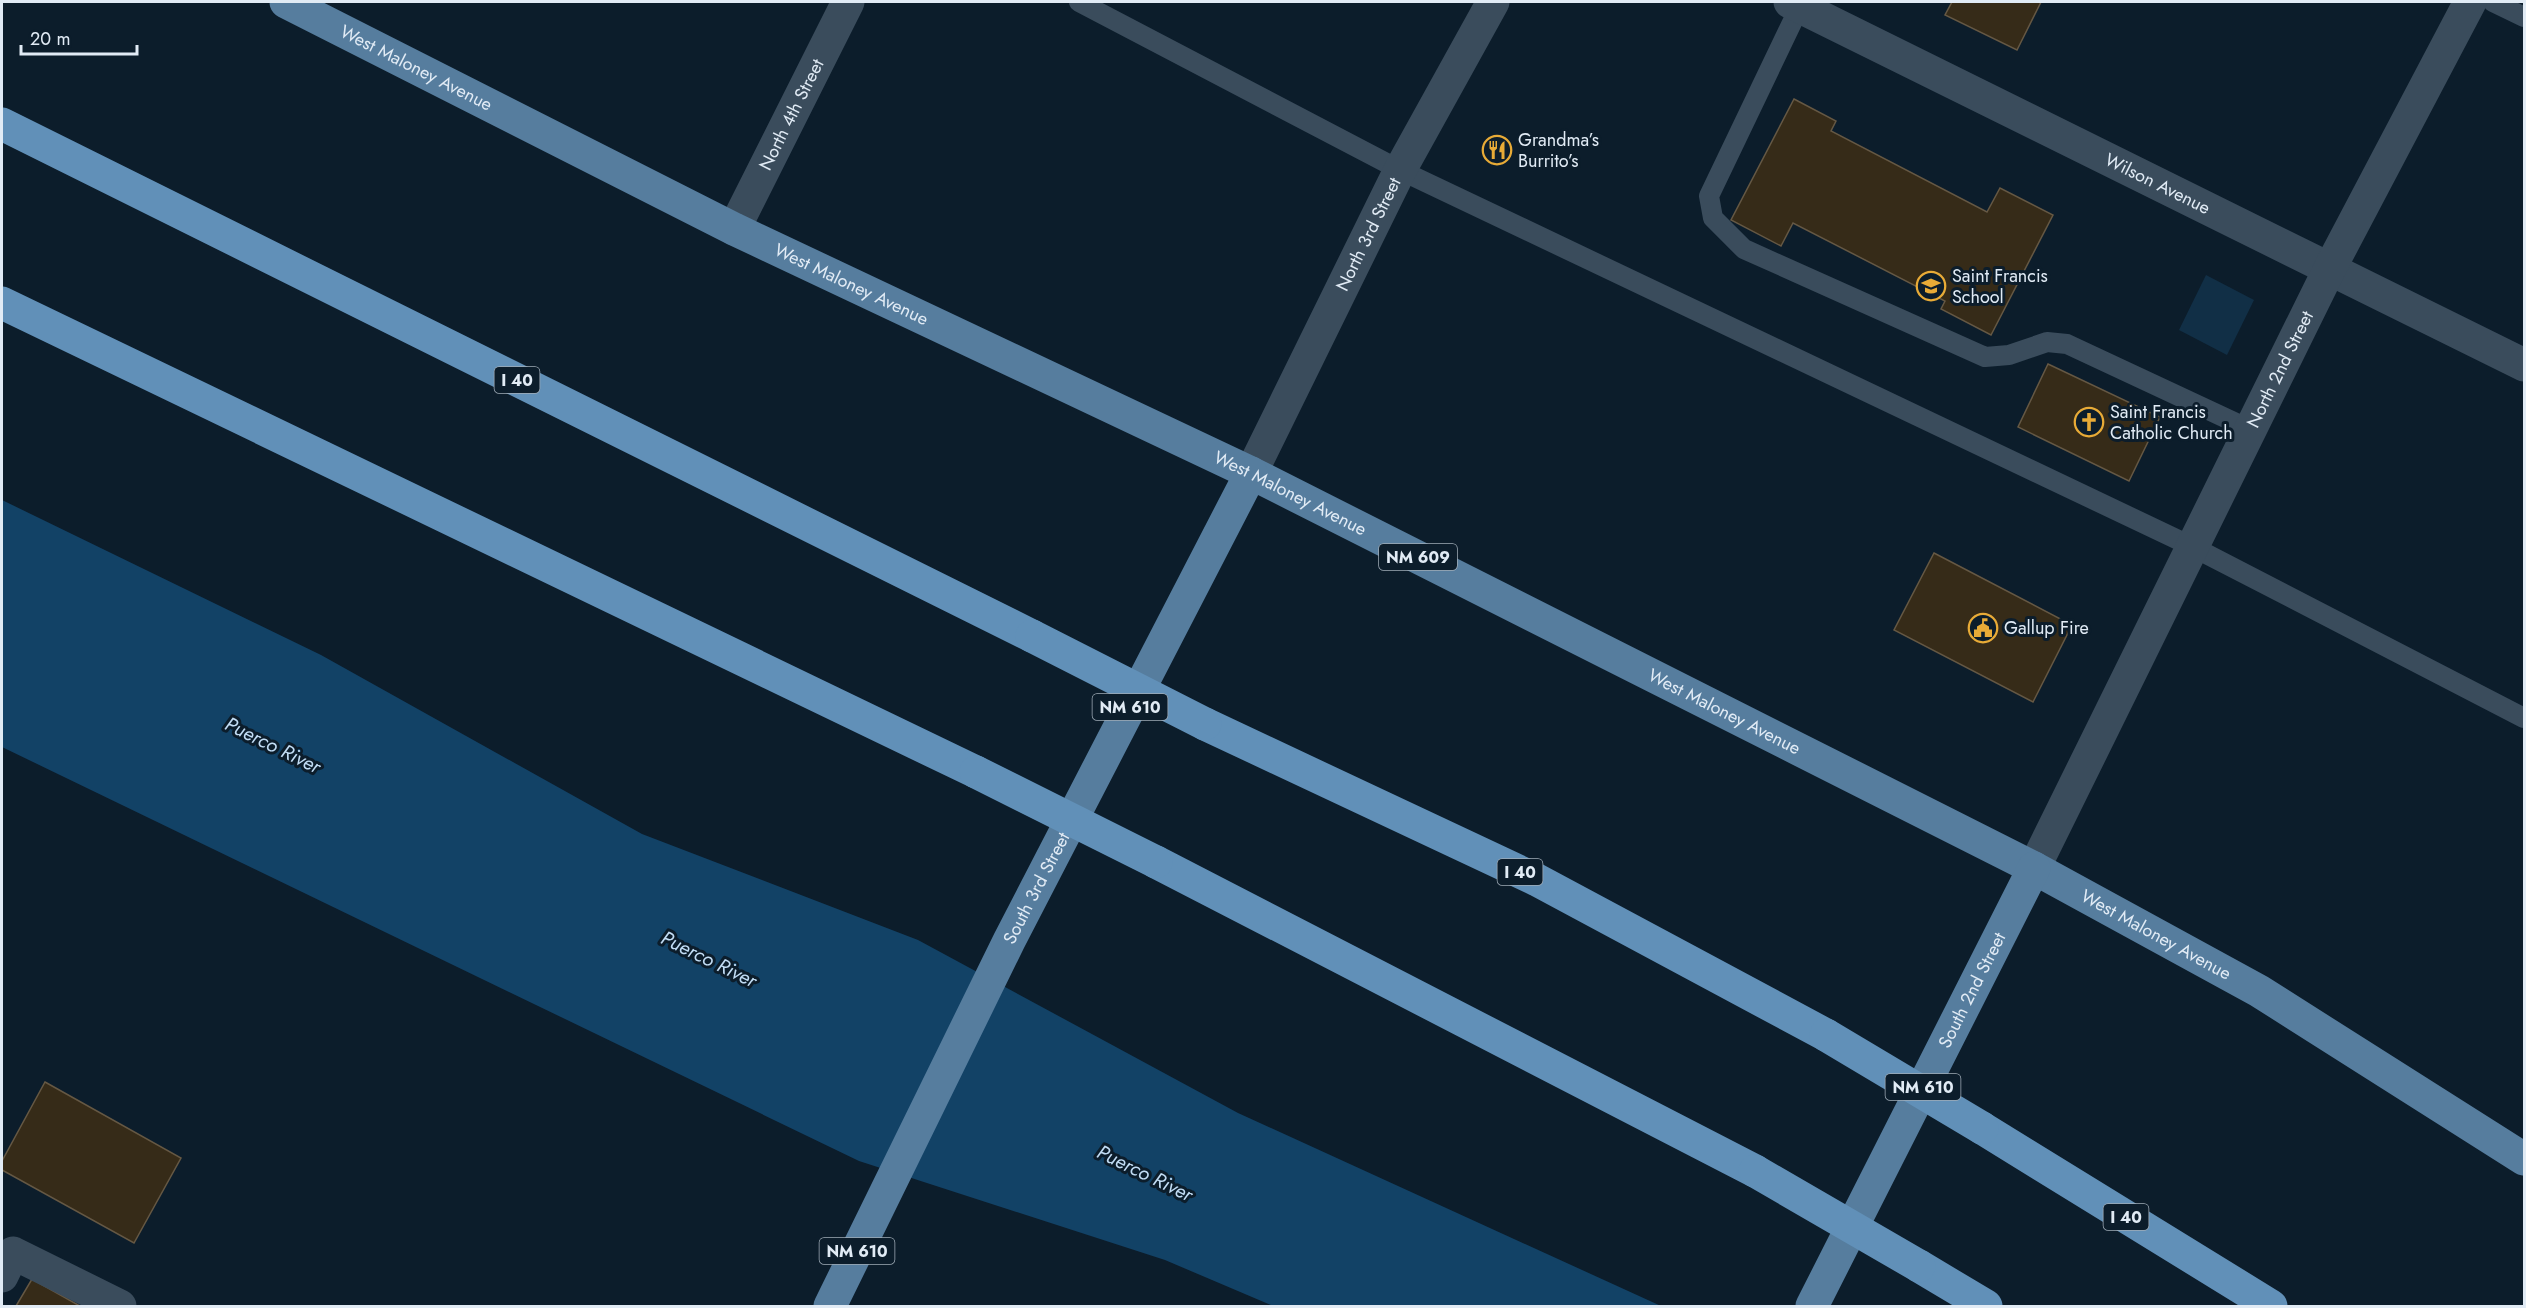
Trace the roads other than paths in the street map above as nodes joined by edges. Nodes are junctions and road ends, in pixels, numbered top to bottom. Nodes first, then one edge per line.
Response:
1 (286, 2) edge
2 (848, 2) edge
3 (1079, 2) edge
4 (1493, 2) edge
5 (2470, 2) edge
6 (2493, 2) edge
7 (1795, 4) edge
8 (2524, 17) edge
9 (2, 124) edge
10 (1400, 170) junction
11 (734, 229) junction
12 (2330, 268) junction
13 (2, 303) edge
14 (2524, 365) edge
15 (2249, 429) junction
16 (1251, 473) junction
17 (2191, 546) junction
18 (2524, 718) edge
19 (2034, 868) junction
20 (2524, 1159) edge
21 (8, 1264) edge
22 (120, 1306) edge
23 (830, 1306) edge
24 (1812, 1306) edge
25 (1986, 1306) edge
26 (2271, 1306) edge

1 - 11 main road, West Maloney Avenue / NM 609
2 - 11 street, North 4th Street
3 - 10 lane
4 - 10 street, North 3rd Street
5 - 12 street, North 2nd Street
6 - 8 lane
7 - 12 street, Wilson Avenue
7 - 15 lane
9 - 26 highway, I 40, bridge
10 - 16 street, North 3rd Street
10 - 17 lane
11 - 16 main road, West Maloney Avenue / NM 609
12 - 14 street, Wilson Avenue
12 - 15 street, North 2nd Street
13 - 25 highway, bridge
15 - 17 street, North 2nd Street
16 - 19 main road, West Maloney Avenue / NM 609
16 - 23 main road, South 3rd Street / NM 610
17 - 18 lane
17 - 19 street, North 2nd Street
19 - 20 main road, West Maloney Avenue / NM 609
19 - 24 main road, South 2nd Street / NM 610
21 - 22 street

